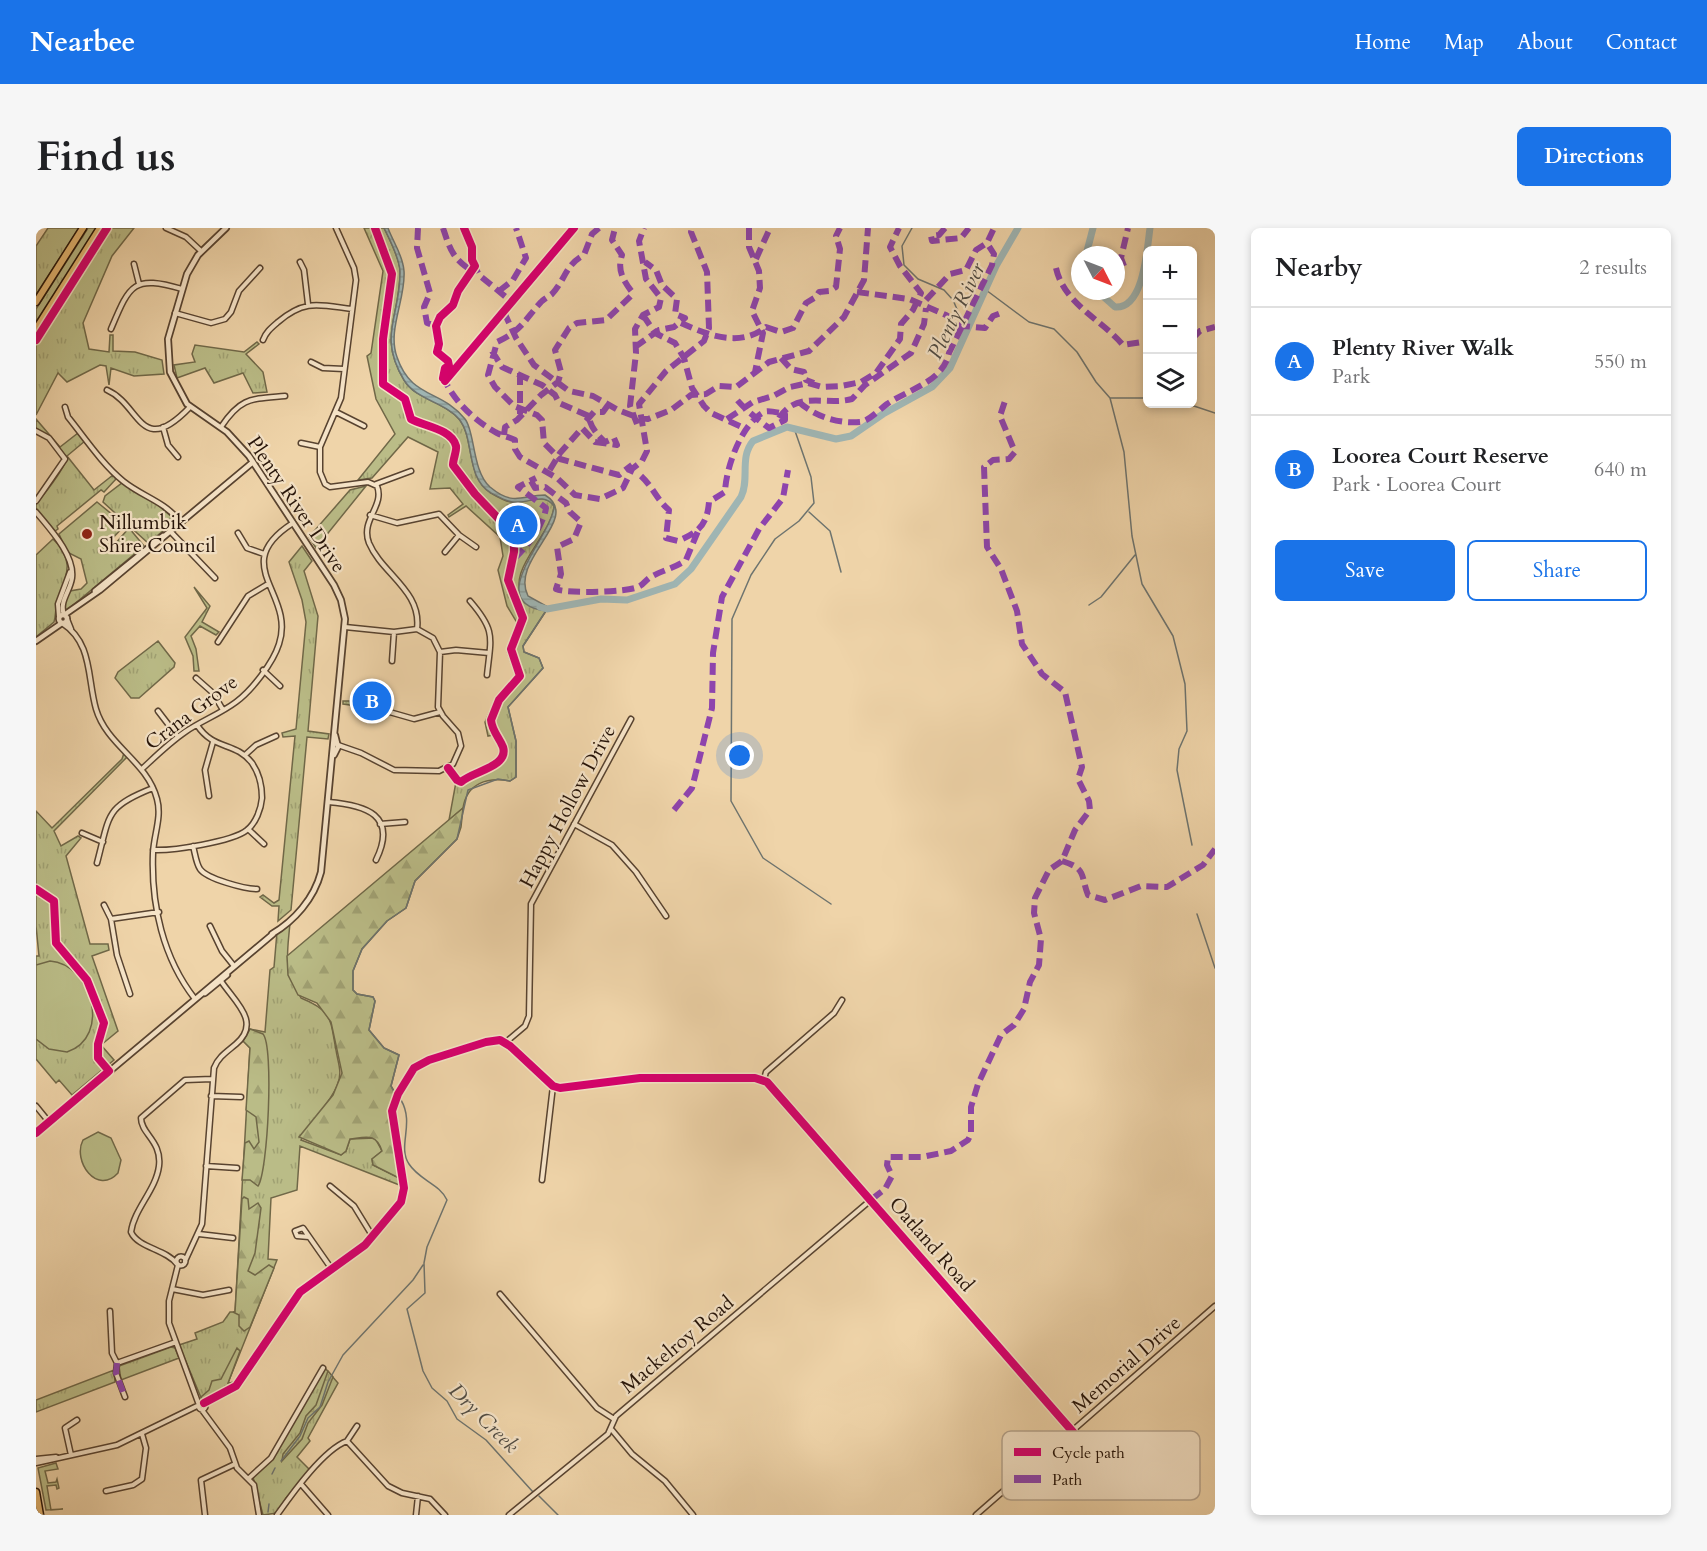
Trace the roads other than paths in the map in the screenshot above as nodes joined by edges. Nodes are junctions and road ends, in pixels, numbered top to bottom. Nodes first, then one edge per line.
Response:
1 (83, 228) edge
2 (100, 228) edge
3 (166, 228) edge
4 (226, 228) edge
5 (336, 228) edge
6 (201, 251) junction
7 (300, 262) dead end
8 (134, 264) dead end
9 (260, 268) dead end
10 (139, 284) junction
11 (182, 289) junction
12 (36, 302) edge
13 (308, 304) junction
14 (352, 309) junction
15 (175, 313) junction
16 (36, 329) edge
17 (111, 329) dead end
18 (263, 340) dead end
19 (311, 362) dead end
20 (345, 369) junction
21 (107, 390) dead end
22 (285, 396) dead end
23 (65, 406) dead end
24 (190, 407) junction
25 (336, 412) junction
26 (364, 426) dead end
27 (164, 427) junction
28 (221, 427) junction
29 (36, 431) edge
30 (301, 443) dead end
31 (320, 447) junction
32 (178, 457) dead end
33 (252, 461) junction
34 (411, 471) dead end
35 (376, 484) junction
36 (36, 501) edge
37 (36, 512) edge
38 (370, 515) junction
39 (180, 521) junction
40 (293, 523) junction
41 (169, 530) junction
42 (238, 533) dead end
43 (459, 535) junction
44 (477, 547) dead end
45 (445, 552) dead end
46 (264, 554) junction
47 (215, 578) dead end
48 (268, 584) junction
49 (470, 601) dead end
50 (63, 619) junction
51 (345, 627) junction
52 (417, 629) junction
53 (394, 632) junction
54 (36, 641) edge
55 (219, 642) dead end
56 (440, 652) junction
57 (489, 653) junction
58 (392, 661) dead end
59 (263, 670) junction
60 (487, 675) dead end
61 (196, 678) dead end
62 (280, 686) dead end
63 (223, 710) junction
64 (158, 711) dead end
65 (386, 711) dead end
66 (440, 712) junction
67 (631, 719) dead end
68 (197, 725) junction
69 (276, 736) dead end
70 (178, 737) junction
71 (213, 742) junction
72 (335, 747) junction
73 (245, 755) junction
74 (142, 768) junction
75 (153, 788) junction
76 (209, 796) dead end
77 (328, 802) junction
78 (405, 822) dead end
79 (380, 824) junction
80 (574, 824) junction
81 (248, 829) junction
82 (82, 833) dead end
83 (102, 842) junction
84 (264, 844) dead end
85 (193, 846) junction
86 (153, 850) junction
87 (376, 860) dead end
88 (97, 863) dead end
89 (258, 889) dead end
90 (104, 904) dead end
91 (159, 912) junction
92 (666, 916) dead end
93 (111, 919) junction
94 (210, 926) dead end
95 (234, 966) junction
96 (218, 981) junction
97 (130, 994) dead end
98 (195, 999) junction
99 (842, 1000) dead end
100 (506, 1042) junction
101 (764, 1079) junction
102 (212, 1080) junction
103 (553, 1086) junction
104 (211, 1096) junction
105 (241, 1098) dead end
106 (36, 1106) edge
107 (49, 1122) junction
108 (36, 1133) edge
109 (206, 1166) junction
110 (237, 1168) dead end
111 (542, 1180) dead end
112 (330, 1186) dead end
113 (872, 1199) junction
114 (199, 1234) junction
115 (309, 1237) dead end
116 (373, 1237) junction
117 (233, 1238) dead end
118 (168, 1255) junction
119 (183, 1260) junction
120 (177, 1264) junction
121 (331, 1268) junction
122 (175, 1278) junction
123 (172, 1289) junction
124 (229, 1290) dead end
125 (500, 1294) dead end
126 (1215, 1306) edge
127 (110, 1311) dead end
128 (176, 1342) junction
129 (117, 1363) junction
130 (322, 1368) dead end
131 (125, 1397) dead end
132 (202, 1406) junction
133 (614, 1419) junction
134 (77, 1420) dead end
135 (357, 1426) dead end
136 (612, 1430) junction
137 (1072, 1431) edge
138 (1074, 1431) edge
139 (142, 1434) junction
140 (347, 1441) junction
141 (71, 1455) junction
142 (36, 1461) edge
143 (235, 1464) junction
144 (248, 1479) junction
145 (301, 1484) junction
146 (106, 1491) dead end
147 (36, 1492) edge
148 (1002, 1493) edge
149 (418, 1496) junction
150 (40, 1515) edge
151 (205, 1515) edge
152 (259, 1515) edge
153 (277, 1515) edge
154 (328, 1515) edge
155 (416, 1515) edge
156 (445, 1515) edge
157 (509, 1515) edge
158 (693, 1515) edge
159 (976, 1515) edge

1 - 12 main road
2 - 16 main road
3 - 6 street
4 - 6 street, Plenty River Drive
5 - 14 street
6 - 11 street, Plenty River Drive
7 - 13 street
8 - 10 street
9 - 15 street
10 - 11 street
10 - 17 street
11 - 15 street, Plenty River Drive
13 - 14 street
13 - 18 street
14 - 20 street
15 - 24 street, Plenty River Drive
19 - 20 street
20 - 25 street
21 - 27 street
22 - 28 street
23 - 39 street
24 - 27 street
24 - 28 street, Plenty River Drive
25 - 26 street
25 - 31 street
27 - 32 street
28 - 33 street, Plenty River Drive
29 - 36 street
30 - 31 street
31 - 35 street
33 - 39 street
33 - 40 street, Plenty River Drive
34 - 35 street
35 - 38 street
37 - 50 street
38 - 43 street
38 - 52 street
39 - 41 street
40 - 46 street
40 - 51 street, Plenty River Drive
41 - 47 street
41 - 50 street
42 - 46 street
43 - 44 street
43 - 45 street
46 - 48 street, Crana Grove
48 - 55 street
48 - 59 street, Crana Grove
49 - 57 street
50 - 54 street
50 - 74 street
51 - 53 street
51 - 72 street, Plenty River Drive
52 - 53 street
52 - 56 street
53 - 58 street
56 - 57 street
56 - 66 street
57 - 60 street
59 - 62 street
59 - 63 street, Crana Grove
61 - 63 street
63 - 68 street, Crana Grove
64 - 70 street
65 - 66 street
66 - 72 street
67 - 80 street, Happy Hollow Drive
68 - 70 street, Crana Grove
68 - 71 street
69 - 73 street
70 - 74 street, Crana Grove
71 - 73 street
71 - 76 street
72 - 77 street, Plenty River Drive
73 - 81 street
74 - 75 street
75 - 83 street
75 - 86 street
77 - 79 street
77 - 95 street, Plenty River Drive
78 - 79 street
79 - 87 street
80 - 92 street
80 - 100 street, Happy Hollow Drive
81 - 84 street
81 - 85 street
82 - 83 street
83 - 88 street
85 - 86 street
85 - 89 street
86 - 91 street
90 - 93 street
91 - 93 street
91 - 98 street
93 - 97 street
94 - 95 street
95 - 96 street, Plenty River Drive
96 - 98 street, Plenty River Drive
96 - 102 street
98 - 107 street, Plenty River Drive
99 - 101 street
100 - 103 street
100 - 116 street
101 - 103 street
101 - 113 street, Oatland Road
102 - 104 street
102 - 118 street
103 - 111 street
104 - 105 street
104 - 109 street
106 - 107 street
107 - 108 street, Plenty River Drive
109 - 110 street
109 - 114 street
112 - 116 street
113 - 133 street, Mackelroy Road
113 - 137 street, Oatland Road
114 - 117 street
114 - 119 street
115 - 121 street
116 - 121 street
118 - 119 street
118 - 120 street
119 - 120 street
119 - 120 street
119 - 122 street
120 - 122 street
121 - 132 street
122 - 123 street
123 - 124 street
123 - 128 street
125 - 133 street
126 - 138 street, Memorial Drive
127 - 129 street
128 - 129 street
128 - 132 street
129 - 131 street
130 - 144 street
132 - 139 street
132 - 143 street
133 - 136 street, Mackelroy Road
134 - 141 street
135 - 140 street
136 - 157 street
136 - 158 street
139 - 141 street
139 - 146 street
140 - 145 street
140 - 149 street
141 - 142 street
143 - 144 street
143 - 151 street
144 - 152 street
145 - 153 street
145 - 154 street
147 - 150 main road
148 - 159 street, Memorial Drive
149 - 155 street
149 - 156 street

